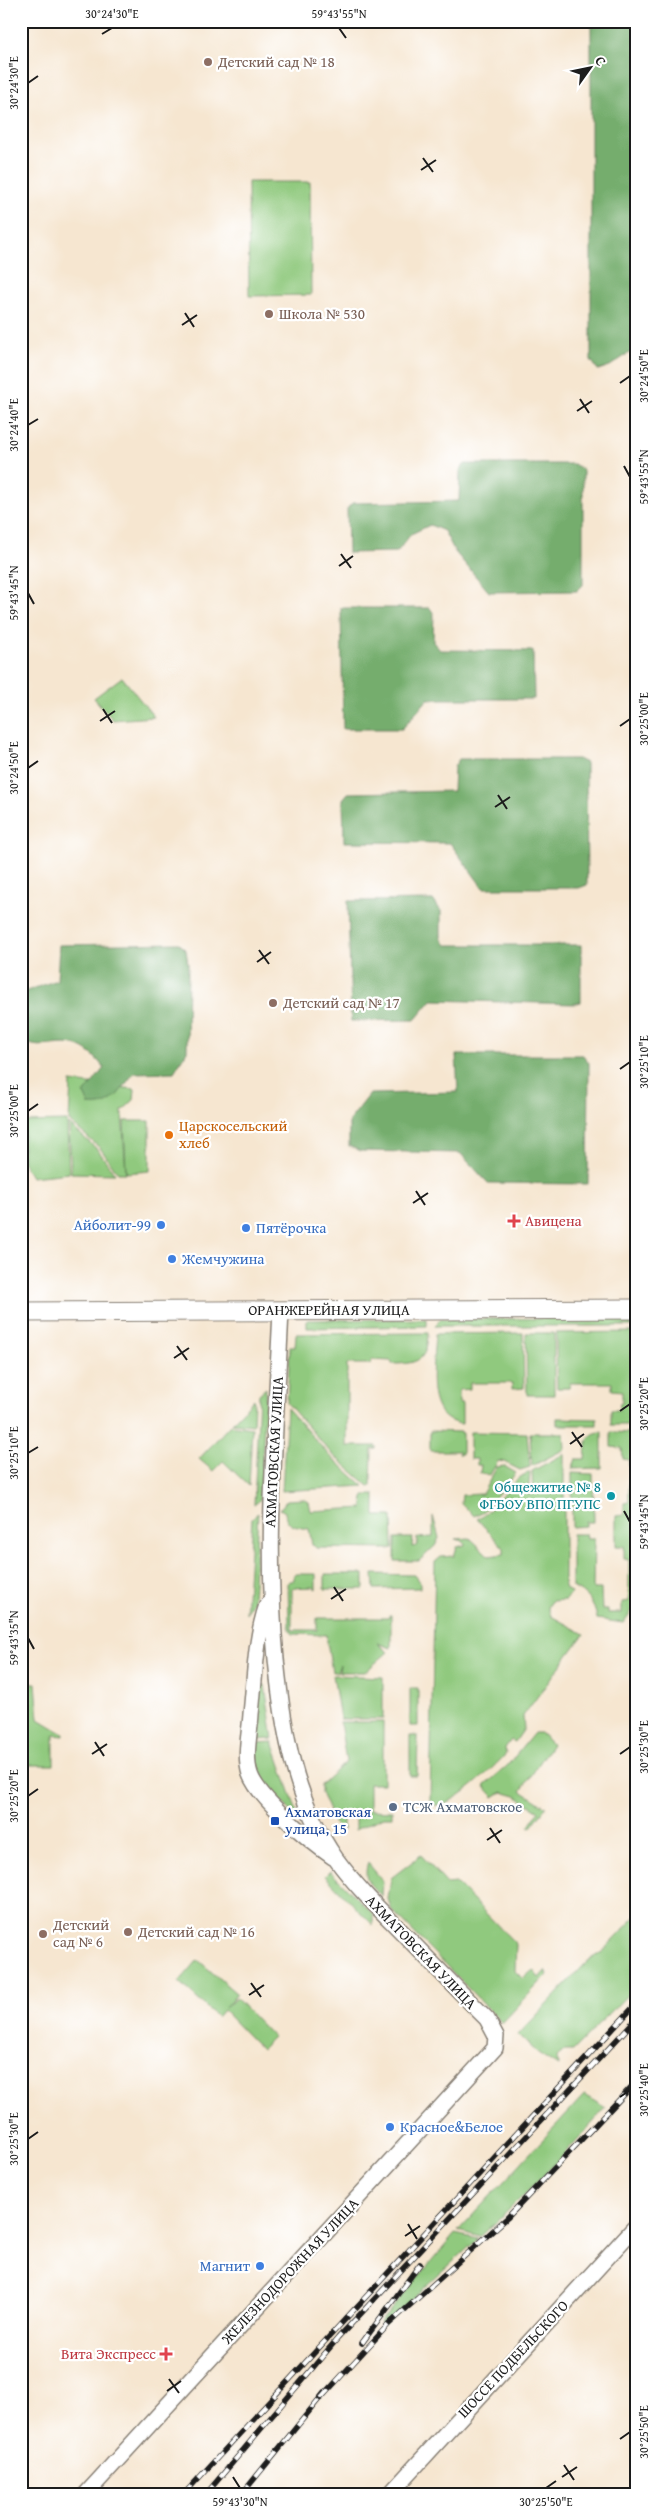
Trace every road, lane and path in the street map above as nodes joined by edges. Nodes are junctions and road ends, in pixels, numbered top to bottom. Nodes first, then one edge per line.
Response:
1 (637, 1309) edge
2 (281, 1310) junction
3 (21, 1312) edge
4 (271, 1594) junction
5 (336, 1859) junction
6 (495, 2048) joint
7 (637, 2225) edge
8 (86, 2494) edge
9 (390, 2494) edge

1 - 2 street, ОРАНЖЕРЕЙНАЯ УЛИЦА
2 - 3 street, ОРАНЖЕРЕЙНАЯ УЛИЦА
2 - 4 street, АХМАТОВСКАЯ УЛИЦА
4 - 5 street, АХМАТОВСКАЯ УЛИЦА
4 - 5 street, АХМАТОВСКАЯ УЛИЦА
5 - 6 street, АХМАТОВСКАЯ УЛИЦА
6 - 8 street, ЖЕЛЕЗНОДОРОЖНАЯ УЛИЦА
7 - 9 street, ШОССЕ ПОДБЕЛЬСКОГО

